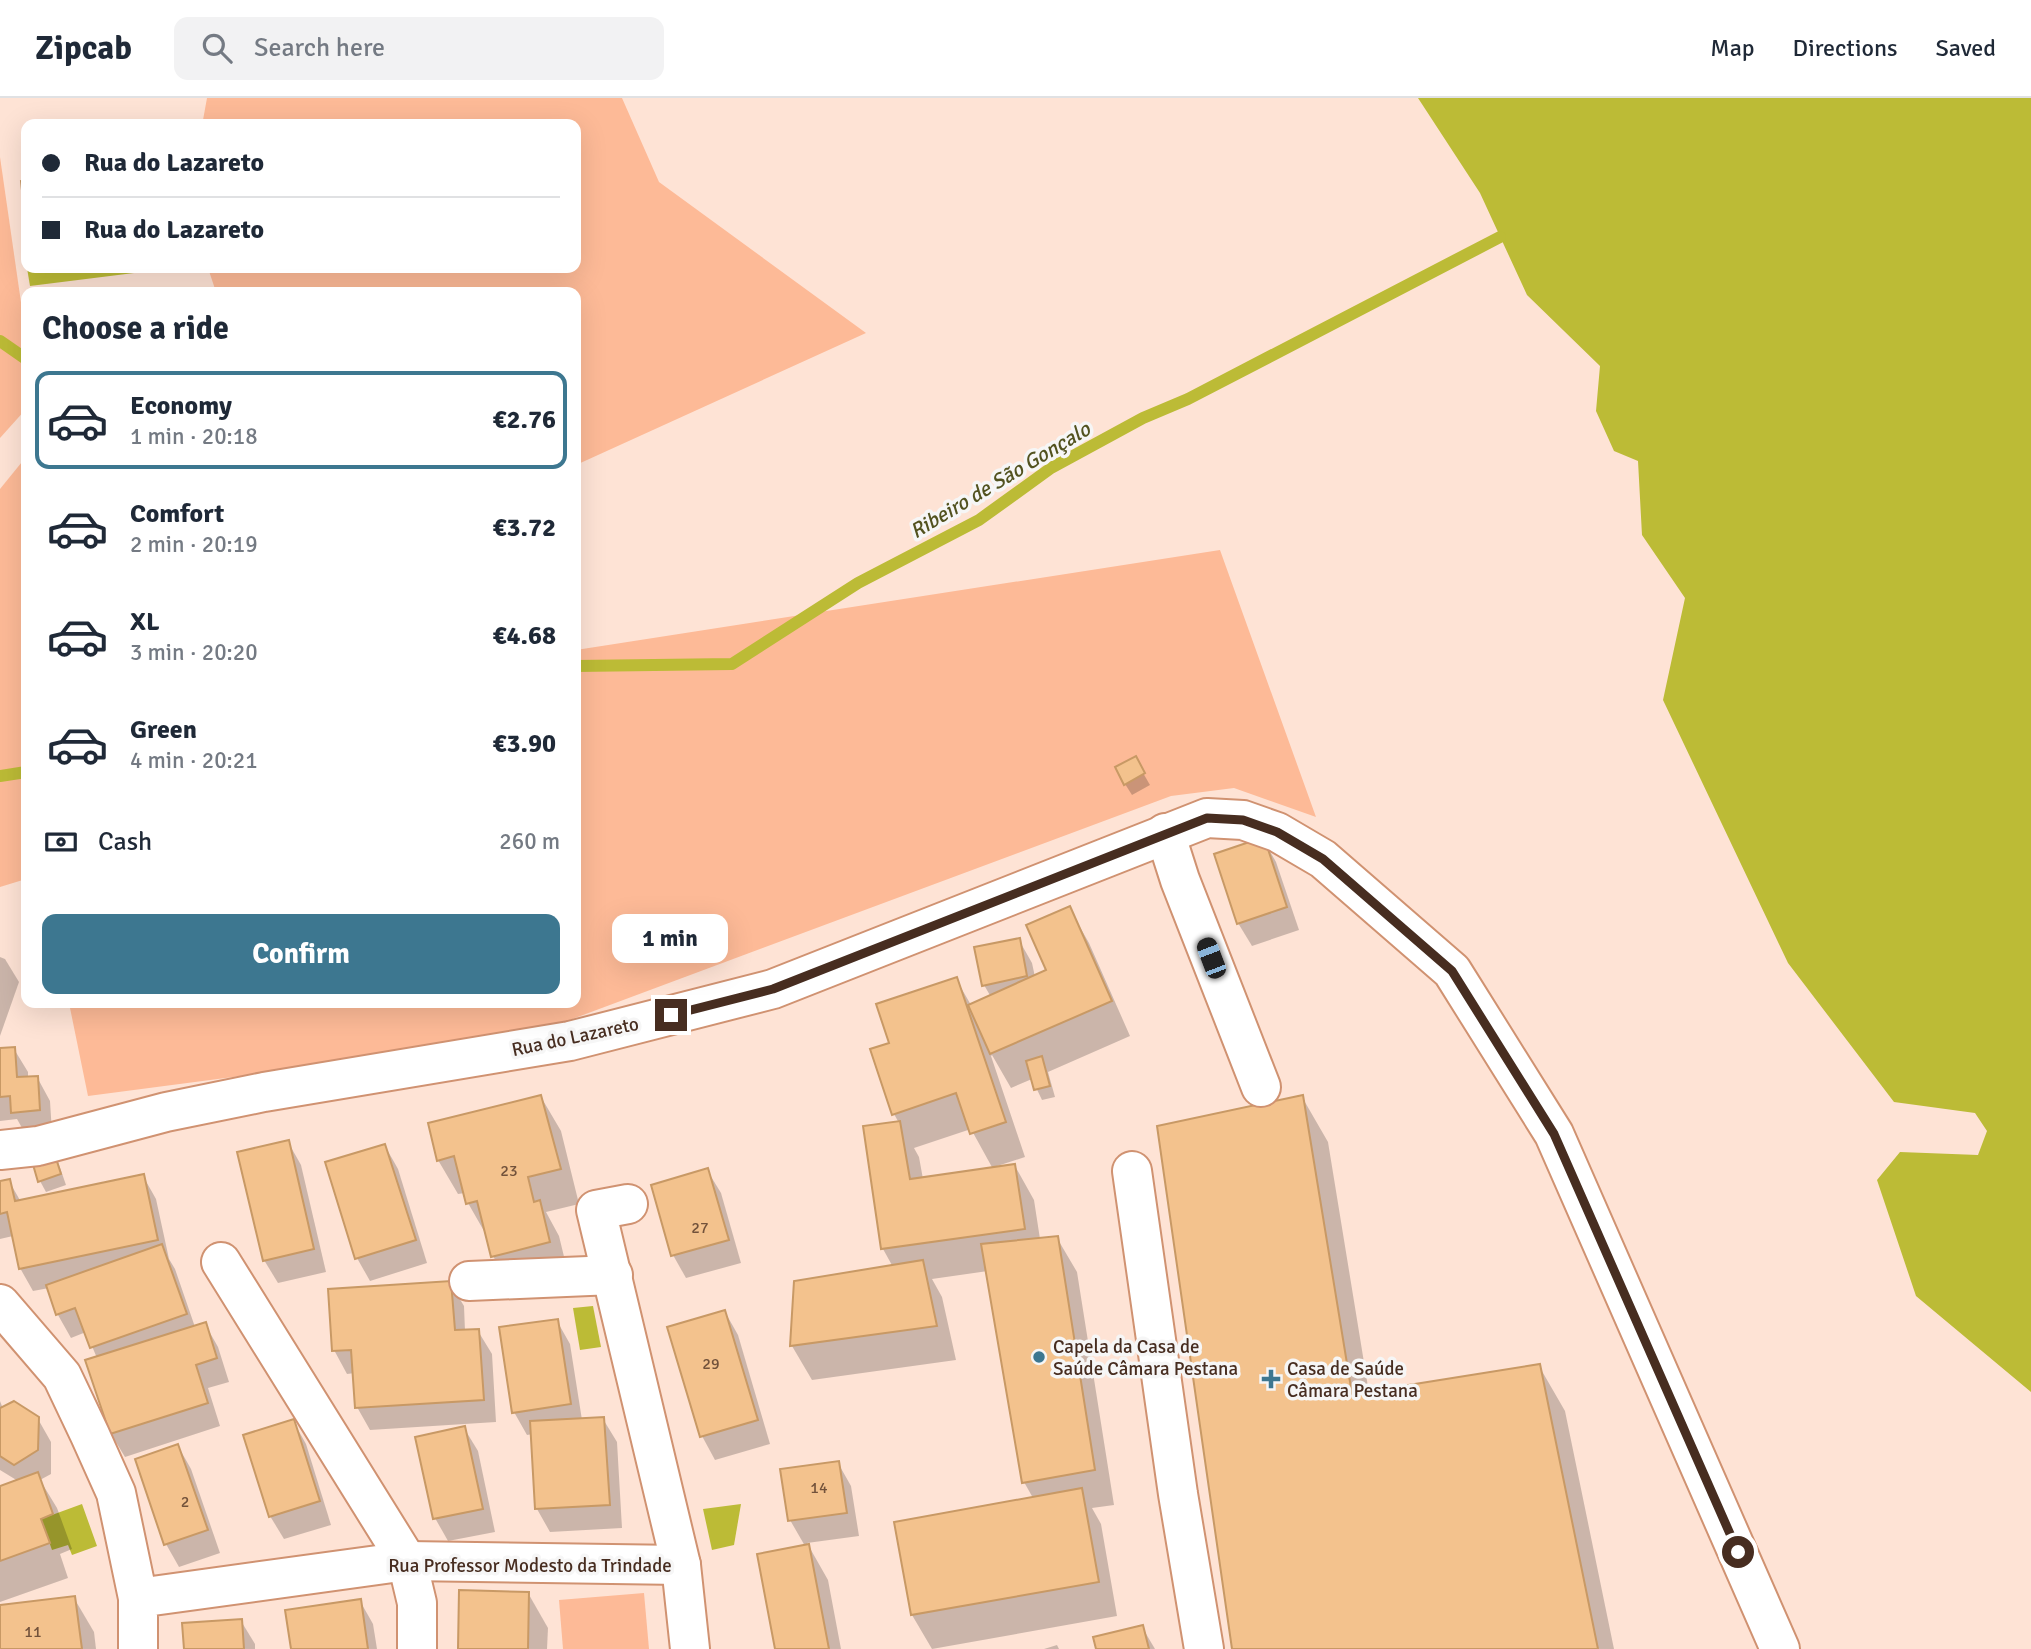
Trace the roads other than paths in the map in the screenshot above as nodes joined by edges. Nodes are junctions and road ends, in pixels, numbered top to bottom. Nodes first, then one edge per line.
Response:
1 (1166, 834) junction
2 (1261, 1087) dead end
3 (0, 1150) edge
4 (1132, 1171) dead end
5 (628, 1204) dead end
6 (221, 1262) dead end
7 (613, 1275) junction
8 (469, 1281) dead end
9 (0, 1304) edge
10 (407, 1561) junction
11 (681, 1565) junction
12 (138, 1598) junction
13 (138, 1649) edge
14 (417, 1649) edge
15 (690, 1649) edge
16 (1204, 1649) edge
17 (1780, 1649) edge

1 - 2 street
1 - 3 street, Rua do Lazareto
1 - 17 street, Rua do Lazareto
4 - 16 street
5 - 7 street, Rua Professor Modesto da Trindade
6 - 10 street
7 - 8 street
7 - 11 street, Rua Professor Modesto da Trindade
9 - 12 street
10 - 11 street, Rua Professor Modesto da Trindade
10 - 12 street, Rua Professor Modesto da Trindade
10 - 14 street
11 - 15 street, Rua Professor Modesto da Trindade
12 - 13 street

